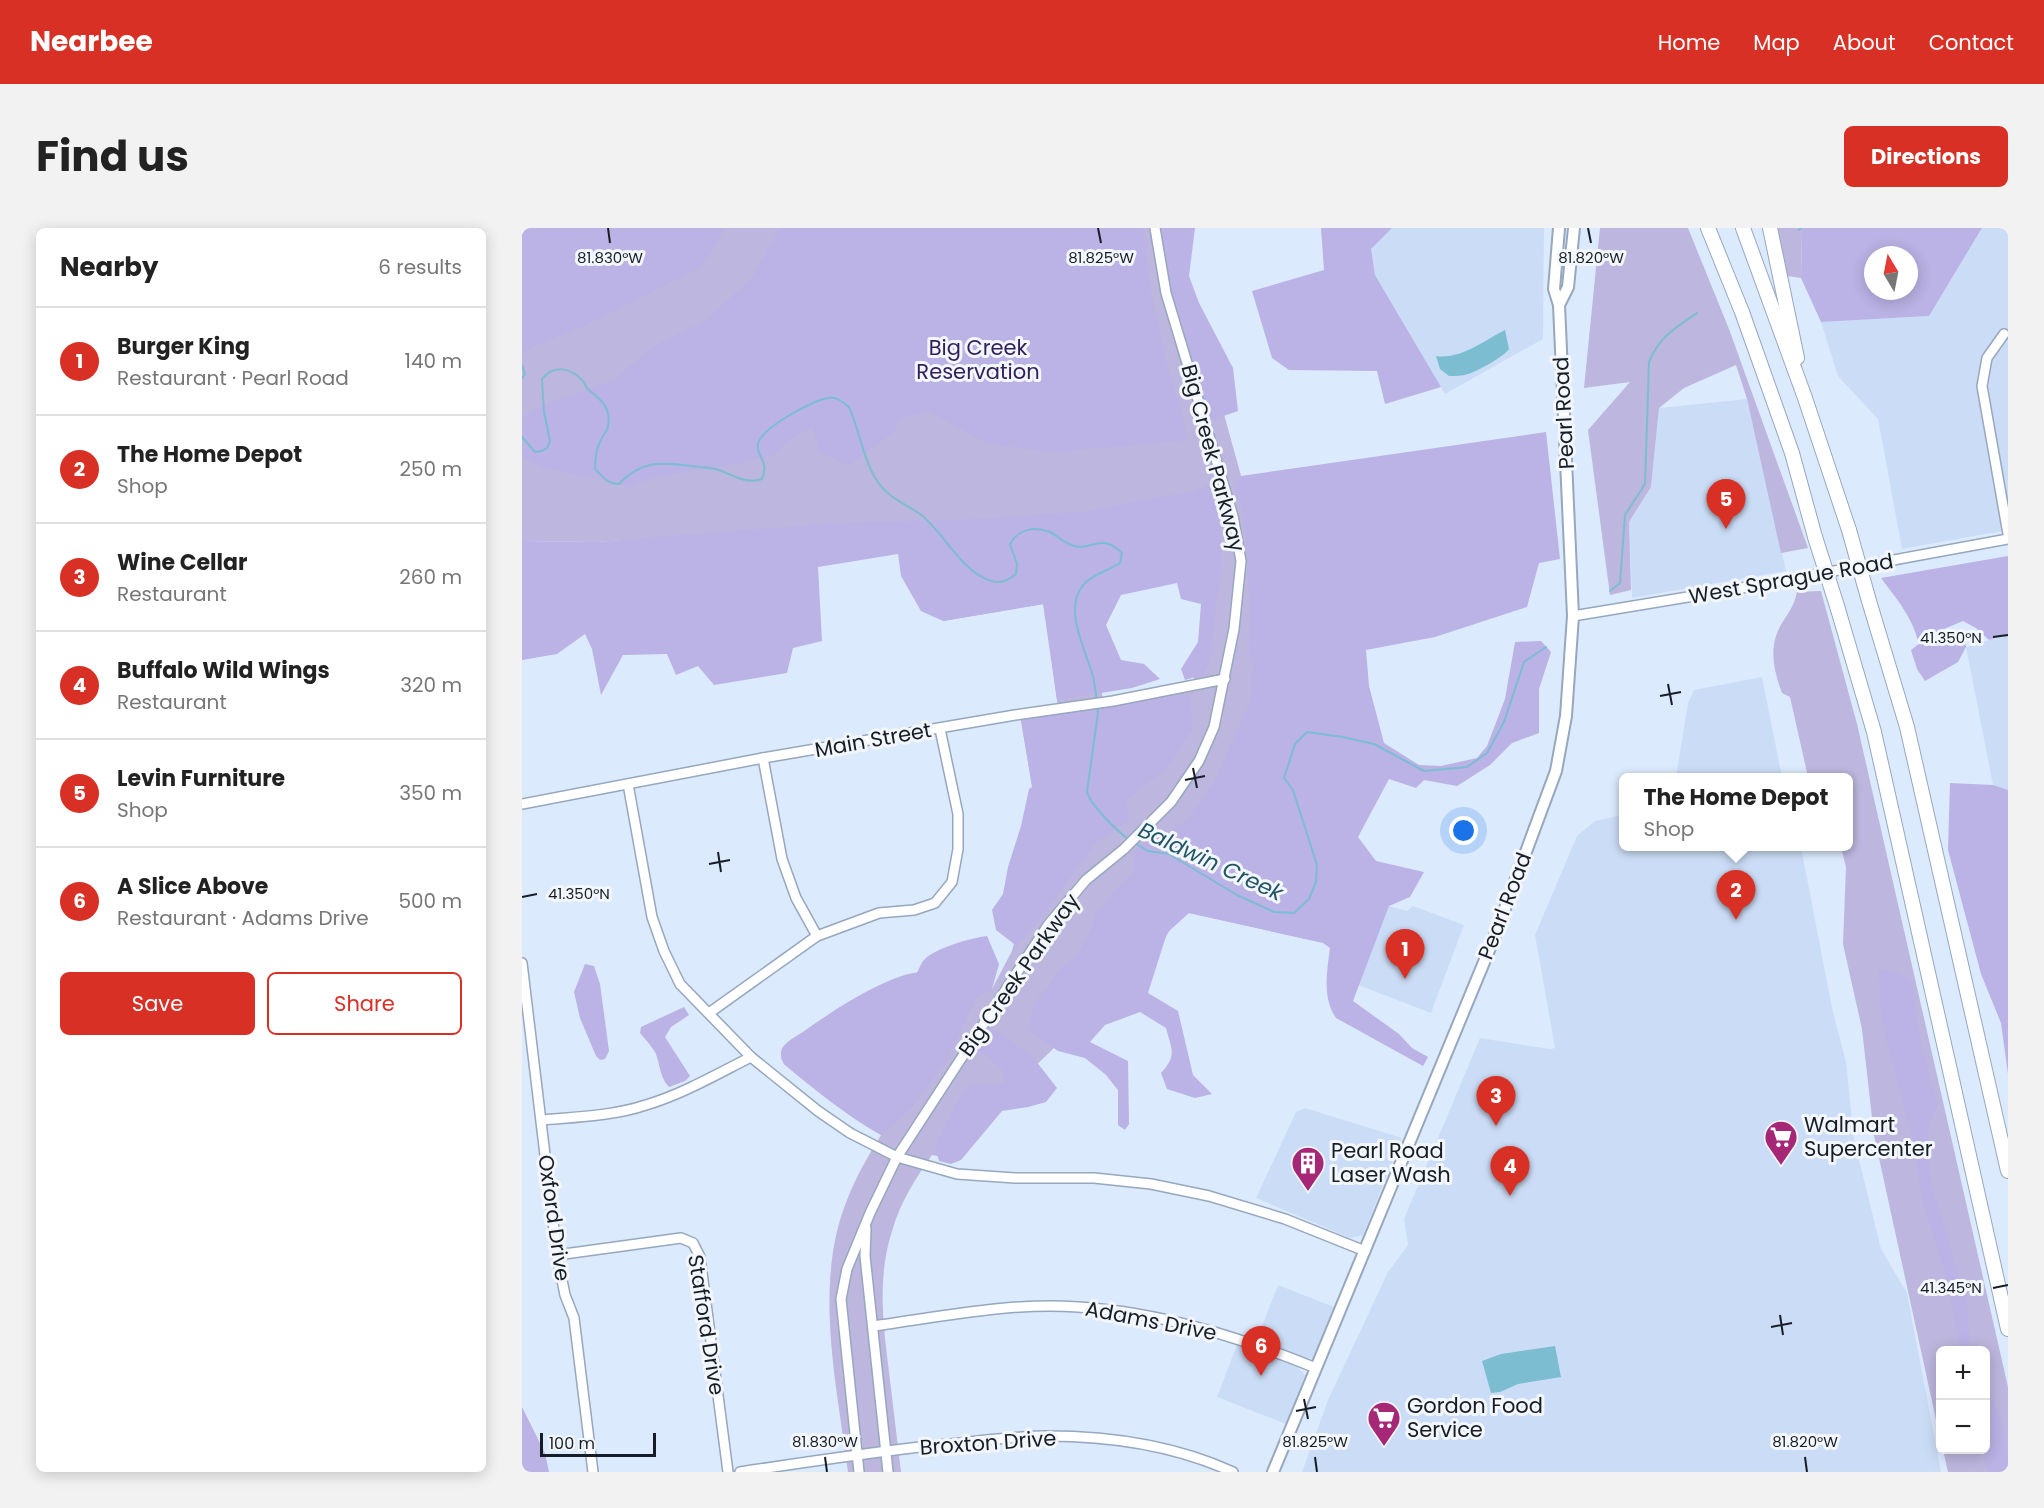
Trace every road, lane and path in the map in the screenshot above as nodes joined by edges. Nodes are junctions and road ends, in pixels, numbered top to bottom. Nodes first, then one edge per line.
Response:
1 (1155, 228) edge
2 (1559, 228) edge
3 (1574, 228) edge
4 (1743, 228) edge
5 (1770, 228) edge
6 (1708, 230) edge
7 (1559, 306) junction
8 (2004, 334) dead end
9 (1805, 398) junction
10 (2008, 534) edge
11 (2008, 539) edge
12 (1573, 616) junction
13 (1225, 679) junction
14 (940, 729) junction
15 (763, 758) junction
16 (628, 784) junction
17 (522, 804) edge
18 (817, 936) junction
19 (522, 963) edge
20 (709, 1013) junction
21 (751, 1057) junction
22 (542, 1120) junction
23 (897, 1157) junction
24 (2008, 1171) edge
25 (866, 1223) junction
26 (1365, 1251) junction
27 (557, 1255) junction
28 (873, 1326) junction
29 (2008, 1329) edge
30 (1316, 1368) junction
31 (886, 1451) junction
32 (857, 1454) junction
33 (593, 1472) edge
34 (728, 1472) edge
35 (740, 1472) edge
36 (859, 1472) edge
37 (888, 1472) edge
38 (1233, 1472) edge
39 (1273, 1472) edge

1 - 13 street, Big Creek Parkway
2 - 7 main road, Pearl Road
3 - 7 main road, Pearl Road
4 - 9 highway
5 - 9 highway
6 - 29 highway, bridge
7 - 12 main road, Pearl Road
8 - 10 street
9 - 24 highway, bridge
11 - 12 street, West Sprague Road
12 - 26 main road, Pearl Road
13 - 14 street, Main Street
13 - 23 street, Big Creek Parkway
14 - 15 street, Main Street
14 - 18 street
15 - 16 street, Main Street
15 - 18 street
16 - 17 street, Main Street
16 - 20 street
18 - 20 street
19 - 22 street, Oxford Drive
20 - 21 street
21 - 22 street
21 - 23 street
22 - 27 street, Oxford Drive
23 - 25 street, Big Creek Parkway
23 - 26 street
25 - 28 street, Big Creek Parkway
25 - 32 street, Big Creek Parkway
26 - 30 main road, Pearl Road
27 - 33 street, Oxford Drive
27 - 34 street, Stafford Drive
28 - 30 street, Adams Drive
28 - 31 street, Big Creek Parkway
30 - 39 main road, Pearl Road
31 - 32 street, Broxton Drive
31 - 37 street, Big Creek Parkway
31 - 38 street, Broxton Drive
32 - 35 street, Broxton Drive
32 - 36 street, Big Creek Parkway

